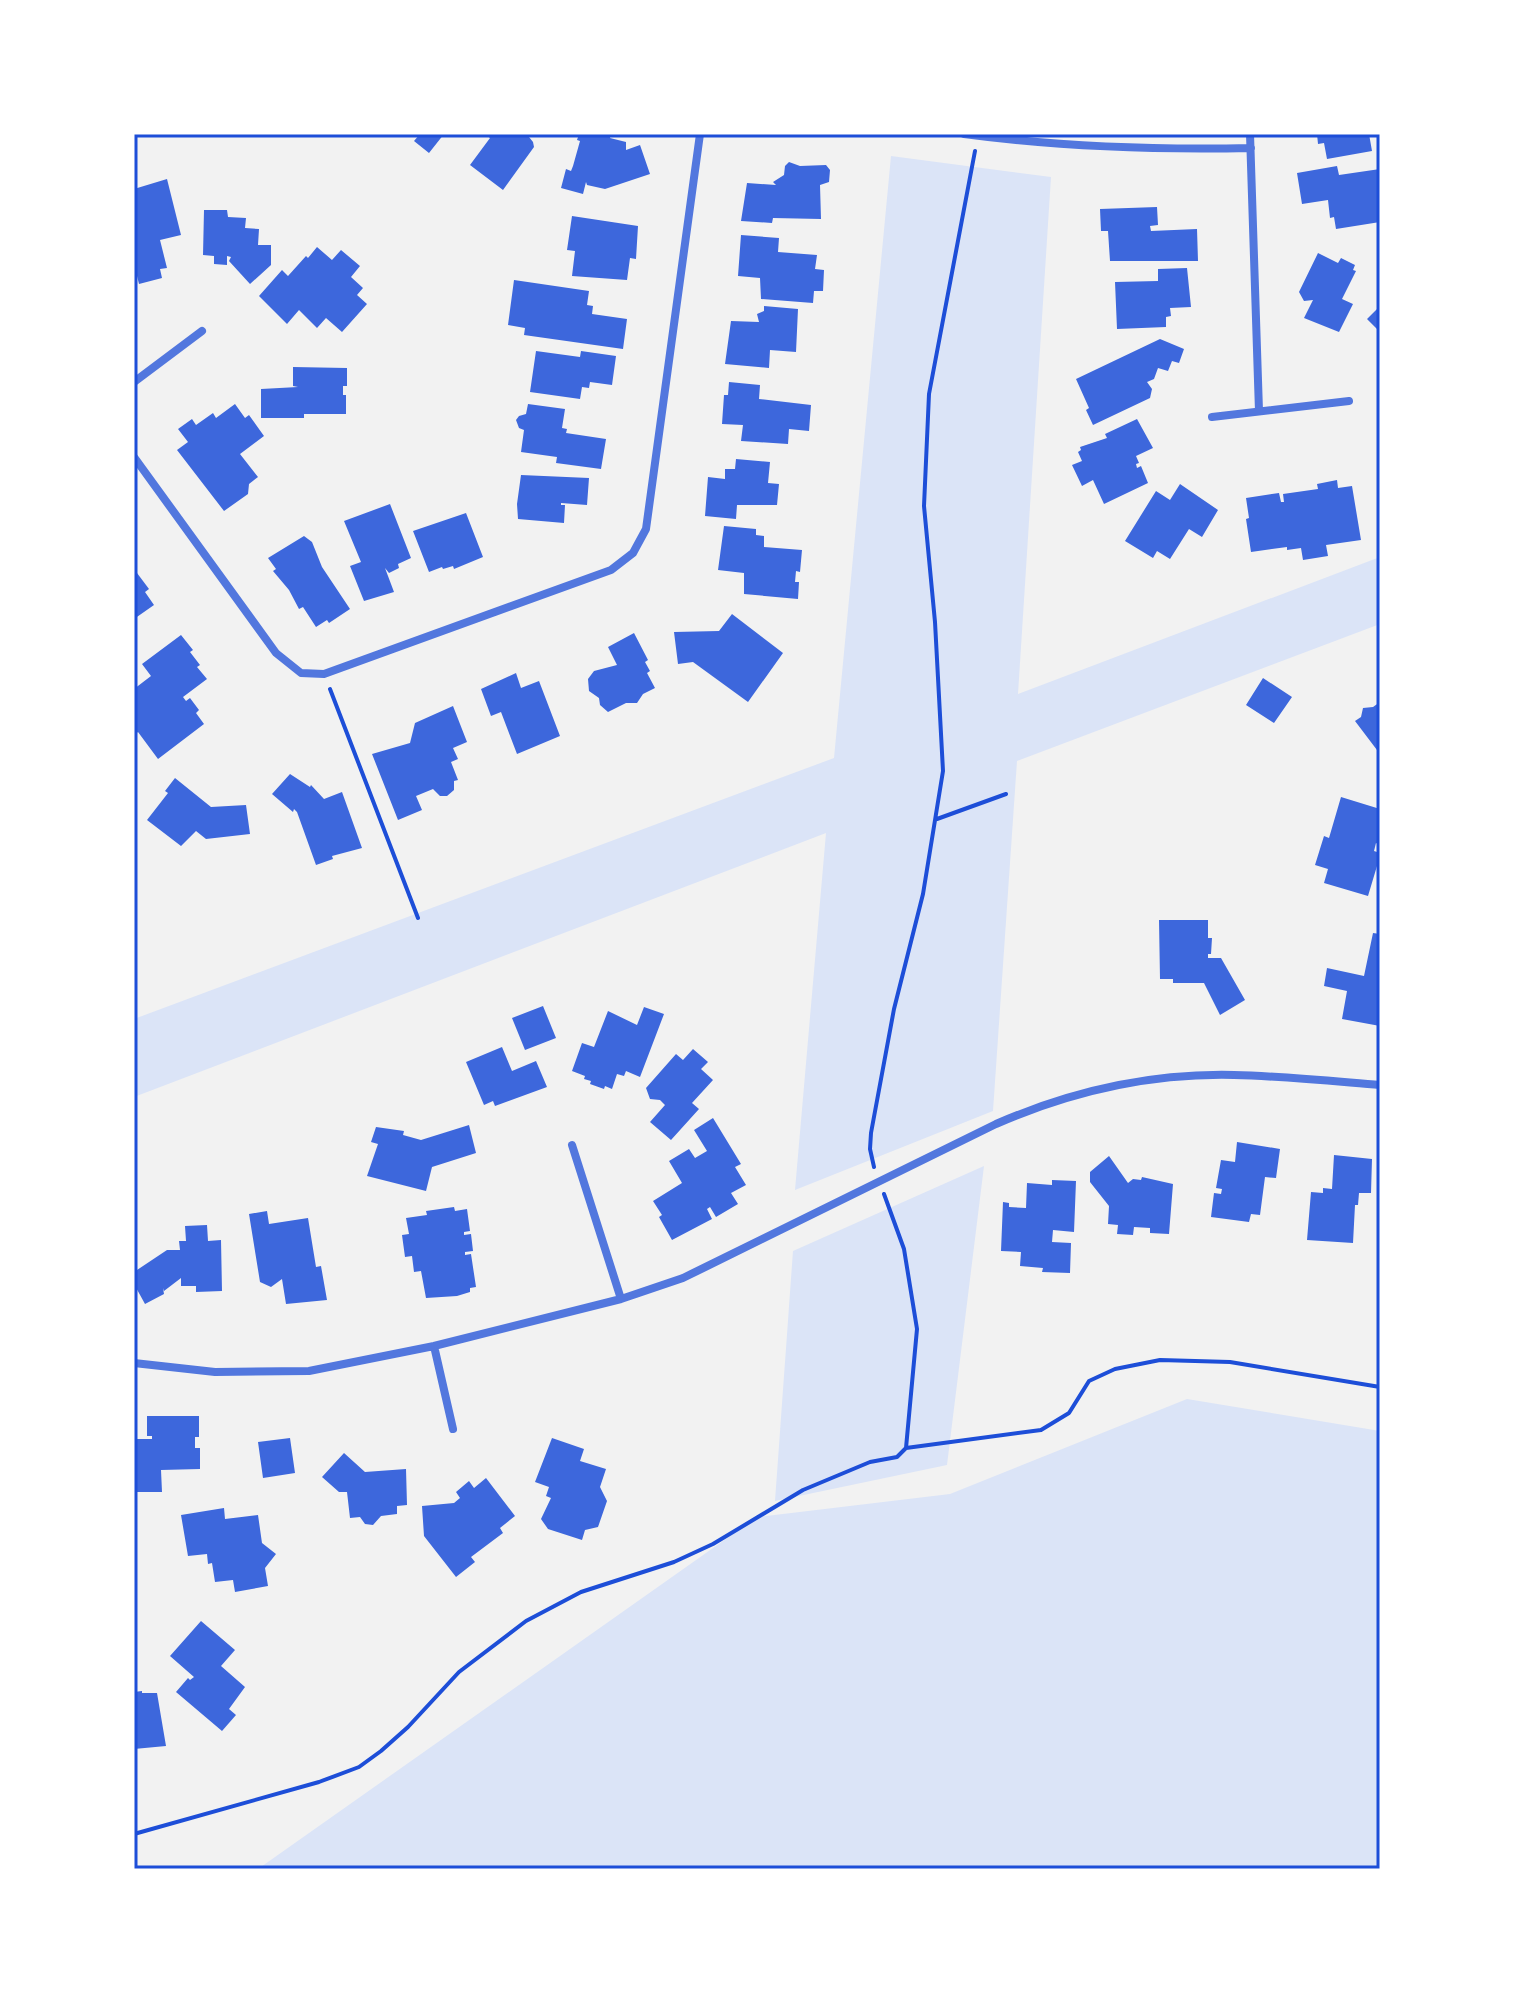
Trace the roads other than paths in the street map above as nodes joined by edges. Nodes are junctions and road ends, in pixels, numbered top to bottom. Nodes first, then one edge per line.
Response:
1 (700, 134) edge
2 (964, 134) edge
3 (1250, 134) edge
4 (1251, 148) junction
5 (202, 331) dead end
6 (134, 382) edge
7 (1349, 401) dead end
8 (1259, 411) junction
9 (1212, 417) dead end
10 (134, 457) edge
11 (1380, 1085) edge
12 (572, 1145) dead end
13 (621, 1299) junction
14 (434, 1346) junction
15 (134, 1363) edge
16 (453, 1429) dead end

1 - 10 street
2 - 4 street
3 - 4 street
4 - 8 street
5 - 6 street
7 - 8 street
8 - 9 street
11 - 13 street
12 - 13 street
13 - 14 street
14 - 15 street
14 - 16 street

